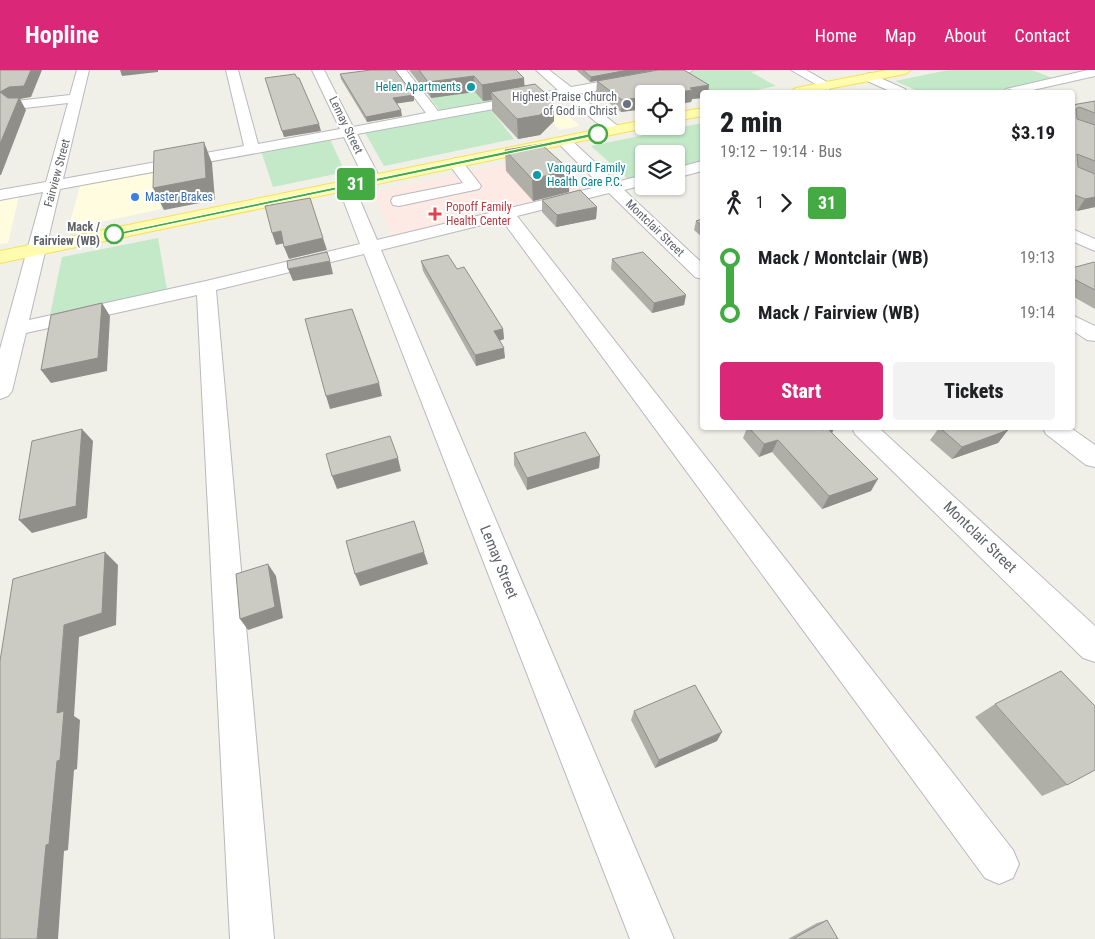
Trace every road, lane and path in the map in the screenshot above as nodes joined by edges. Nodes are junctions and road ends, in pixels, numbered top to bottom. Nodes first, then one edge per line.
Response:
1 (83, 70) edge
2 (232, 70) edge
3 (318, 70) edge
4 (400, 70) edge
5 (542, 70) edge
6 (687, 70) edge
7 (796, 70) edge
8 (905, 70) edge
9 (1050, 70) edge
10 (669, 72) edge
11 (1095, 72) edge
12 (869, 78) junction
13 (1071, 78) junction
14 (828, 86) junction
15 (1095, 86) edge
16 (22, 90) edge
17 (807, 90) edge
18 (897, 90) edge
19 (1019, 90) edge
20 (568, 92) junction
21 (76, 98) junction
22 (700, 112) edge
23 (685, 115) edge
24 (435, 116) junction
25 (635, 126) edge
26 (614, 130) junction
27 (349, 132) junction
28 (564, 141) junction
29 (252, 150) junction
30 (456, 163) junction
31 (700, 167) edge
32 (685, 171) edge
33 (635, 182) edge
34 (359, 183) junction
35 (54, 185) junction
36 (613, 188) junction
37 (0, 194) edge
38 (399, 202) dead end
39 (494, 209) junction
40 (421, 218) dead end
41 (371, 234) junction
42 (1075, 236) edge
43 (1095, 246) edge
44 (36, 250) junction
45 (0, 258) edge
46 (700, 271) edge
47 (206, 287) junction
48 (1075, 323) edge
49 (1095, 335) edge
50 (9, 342) edge
51 (0, 391) edge
52 (866, 430) edge
53 (1058, 430) edge
54 (1095, 458) edge
55 (1095, 647) edge
56 (999, 864) dead end
57 (252, 939) edge
58 (652, 939) edge

1 - 21 street, Fairview Street
2 - 29 street
3 - 27 street, Lemay Street
4 - 24 street
5 - 20 street
6 - 10 street
7 - 14 street
8 - 12 main road
9 - 13 street
10 - 20 street
11 - 13 street
12 - 14 main road
12 - 18 street
13 - 15 street
13 - 19 street
14 - 17 main road
16 - 21 street
20 - 24 street
20 - 26 street
21 - 35 street, Fairview Street
22 - 23 main road
24 - 27 street
25 - 26 main road
26 - 28 main road
27 - 29 street
27 - 34 street, Lemay Street
28 - 30 main road
28 - 36 street, Montclair Street
29 - 35 street
30 - 34 main road
30 - 38 street
31 - 32 street
33 - 36 street
34 - 41 street, Lemay Street
34 - 44 main road
35 - 37 street
35 - 44 street, Fairview Street
36 - 39 street
36 - 46 street, Montclair Street
39 - 40 street
39 - 41 street
39 - 56 street
41 - 47 street
41 - 58 street, Lemay Street
42 - 43 street
44 - 45 main road
44 - 50 street, Fairview Street
47 - 50 street
47 - 57 street
48 - 49 street
50 - 51 street, Fairview Street
52 - 55 street, Montclair Street
53 - 54 street

